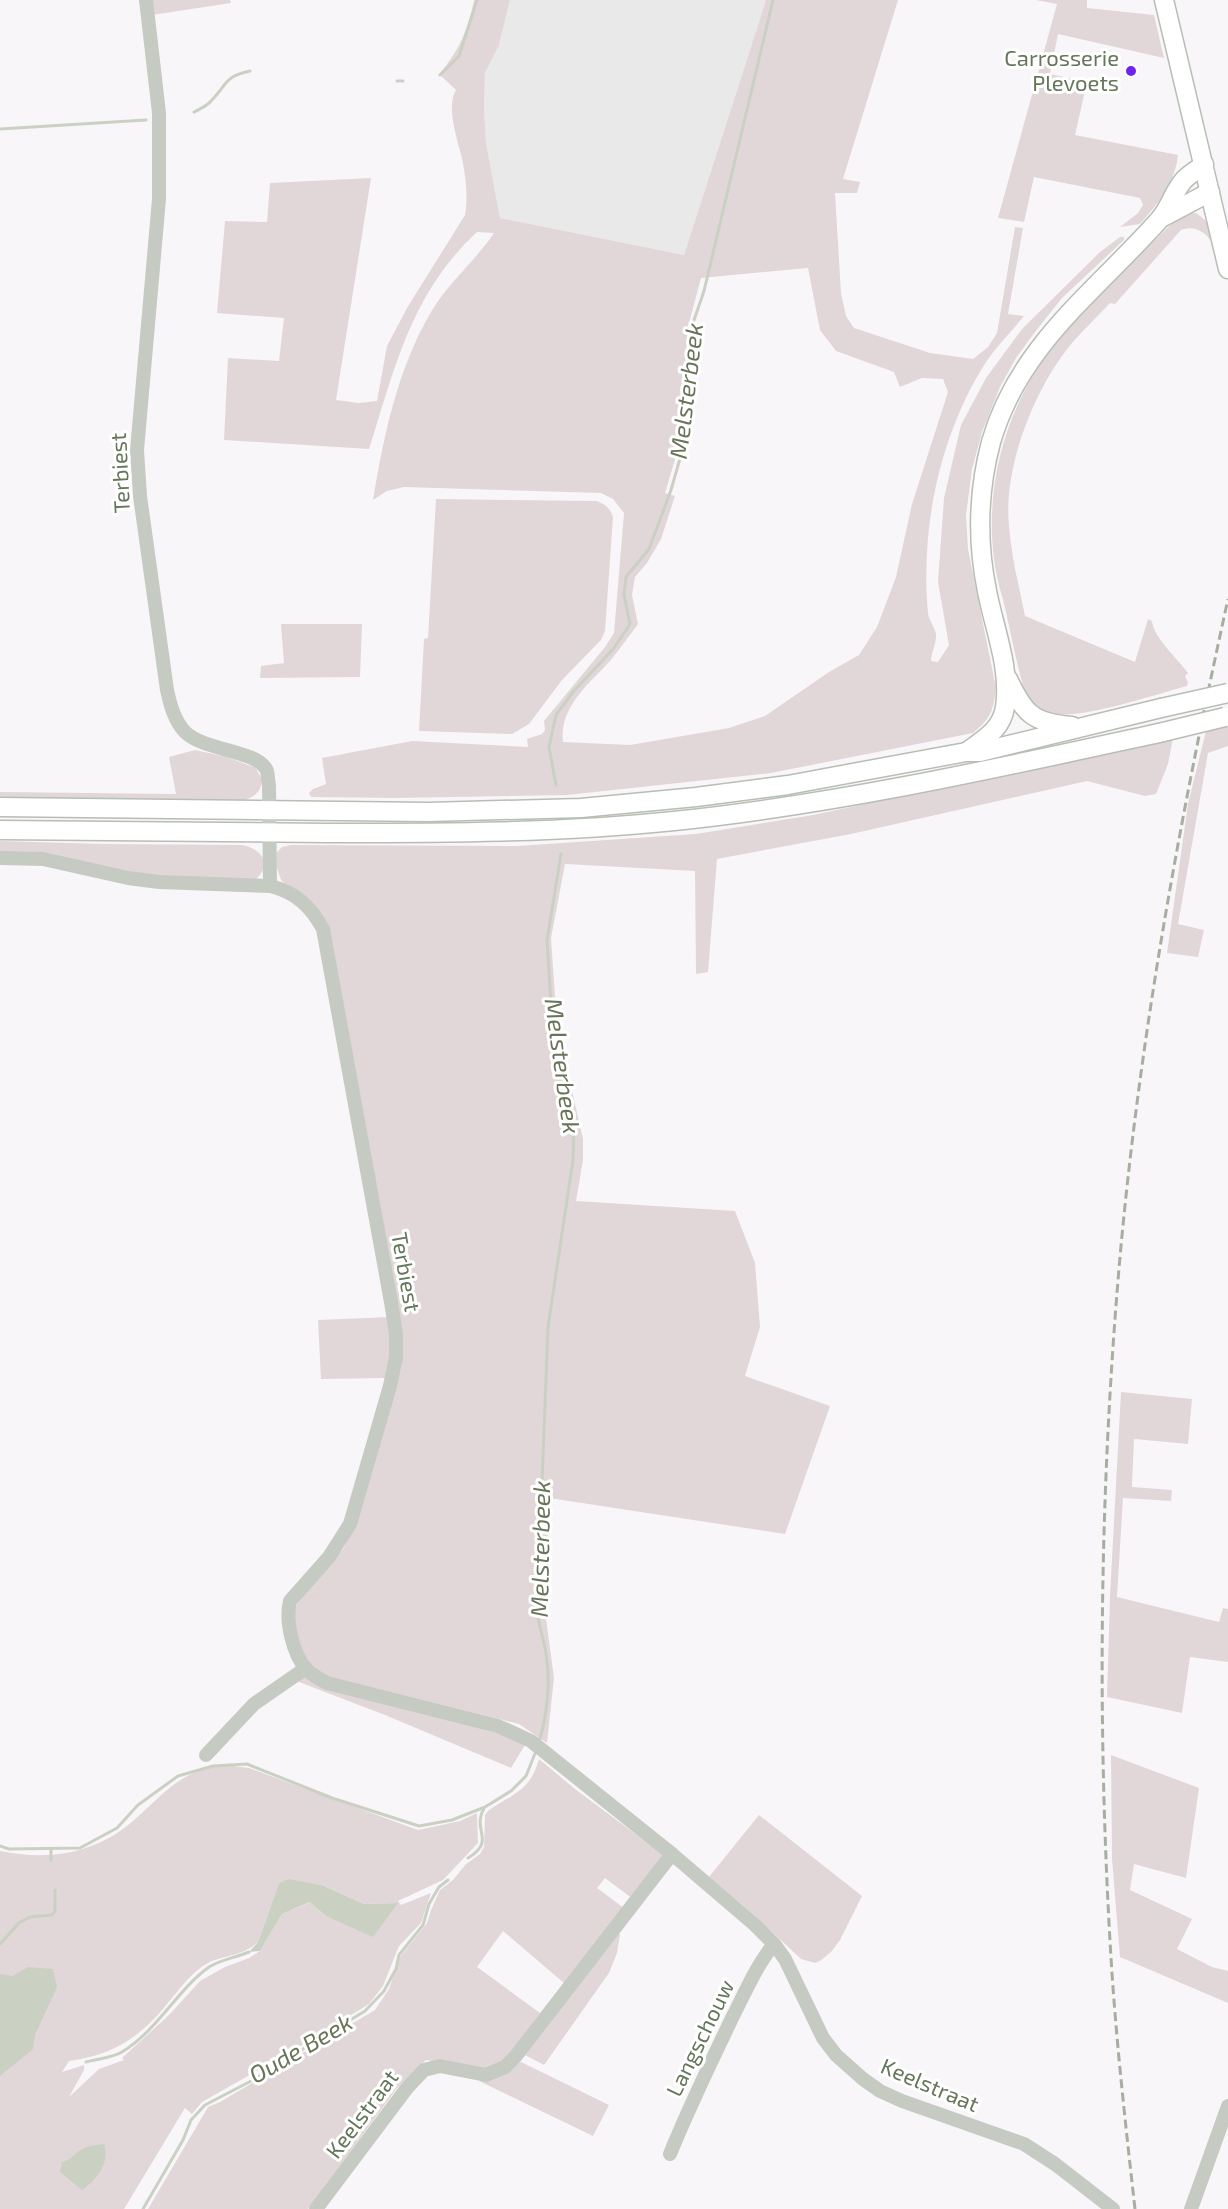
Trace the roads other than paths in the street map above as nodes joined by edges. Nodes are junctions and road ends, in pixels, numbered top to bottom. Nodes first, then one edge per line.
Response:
1 (146, 0) edge
2 (1164, 0) edge
3 (1204, 164) junction
4 (1210, 192) junction
5 (1161, 218) junction
6 (1223, 222) edge
7 (1228, 269) edge
8 (1006, 674) junction
9 (1228, 693) edge
10 (1227, 717) edge
11 (1080, 726) junction
12 (966, 752) junction
13 (0, 807) edge
14 (268, 809) junction
15 (0, 830) edge
16 (268, 832) junction
17 (0, 858) edge
18 (270, 886) junction
19 (306, 1668) junction
20 (206, 1755) dead end
21 (672, 1854) junction
22 (774, 1944) junction
23 (1228, 2106) edge
24 (670, 2154) dead end
25 (316, 2209) edge
26 (1113, 2209) edge
27 (1191, 2209) edge

1 - 14 street, Terbiest
2 - 3 main road
3 - 4 main road
3 - 5 main road
4 - 5 main road
4 - 6 main road
5 - 8 main road
6 - 7 main road
8 - 11 main road
8 - 12 main road
9 - 11 main road, bridge
10 - 16 main road, bridge
11 - 12 main road
12 - 14 main road
13 - 14 main road
14 - 16 street, Terbiest
15 - 16 main road
16 - 18 street, Terbiest
17 - 18 street, Terbiest
18 - 19 street, Terbiest
19 - 20 street
19 - 21 street, Keelstraat
21 - 22 street, Keelstraat
21 - 25 street, Keelstraat
22 - 24 street, Langschouw
22 - 26 street, Keelstraat
23 - 27 street

